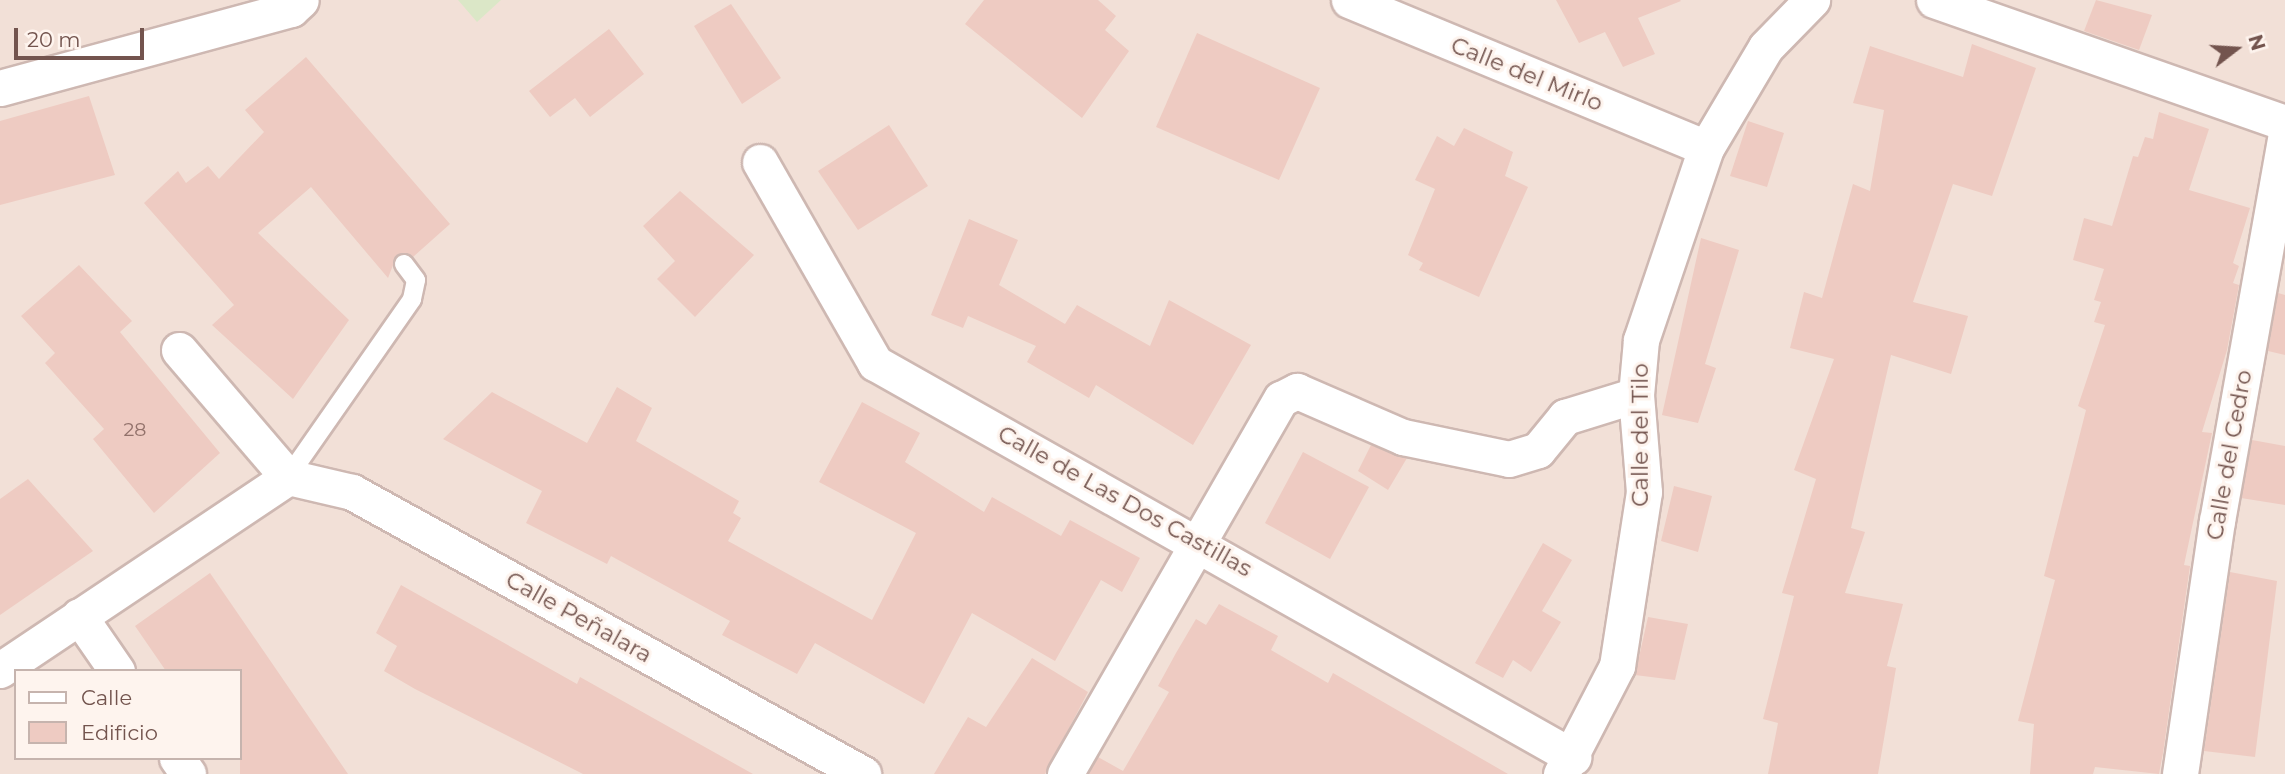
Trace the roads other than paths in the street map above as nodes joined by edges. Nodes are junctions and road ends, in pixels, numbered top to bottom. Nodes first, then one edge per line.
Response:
1 (301, 0) edge
2 (1349, 0) edge
3 (1812, 0) edge
4 (1934, 0) edge
5 (0, 88) edge
6 (2285, 123) edge
7 (2285, 138) edge
8 (1706, 148) junction
9 (760, 162) dead end
10 (404, 264) dead end
11 (179, 350) dead end
12 (1636, 395) junction
13 (288, 477) junction
14 (1196, 540) junction
15 (79, 616) junction
16 (116, 669) edge
17 (0, 670) edge
18 (1567, 765) edge
19 (863, 774) edge
20 (1065, 774) edge
21 (2180, 774) edge

1 - 5 street
2 - 8 street, Calle del Mirlo
3 - 8 street, Calle del Tilo
4 - 6 street
7 - 21 street, Calle del Cedro
8 - 12 street, Calle del Tilo
9 - 14 street, Calle de Las Dos Castillas
10 - 13 lane
11 - 13 street
12 - 14 street
12 - 18 street, Calle del Tilo
13 - 15 street
13 - 19 street, Calle Peñalara
14 - 18 street, Calle de Las Dos Castillas
14 - 20 street
15 - 16 street
15 - 17 street

